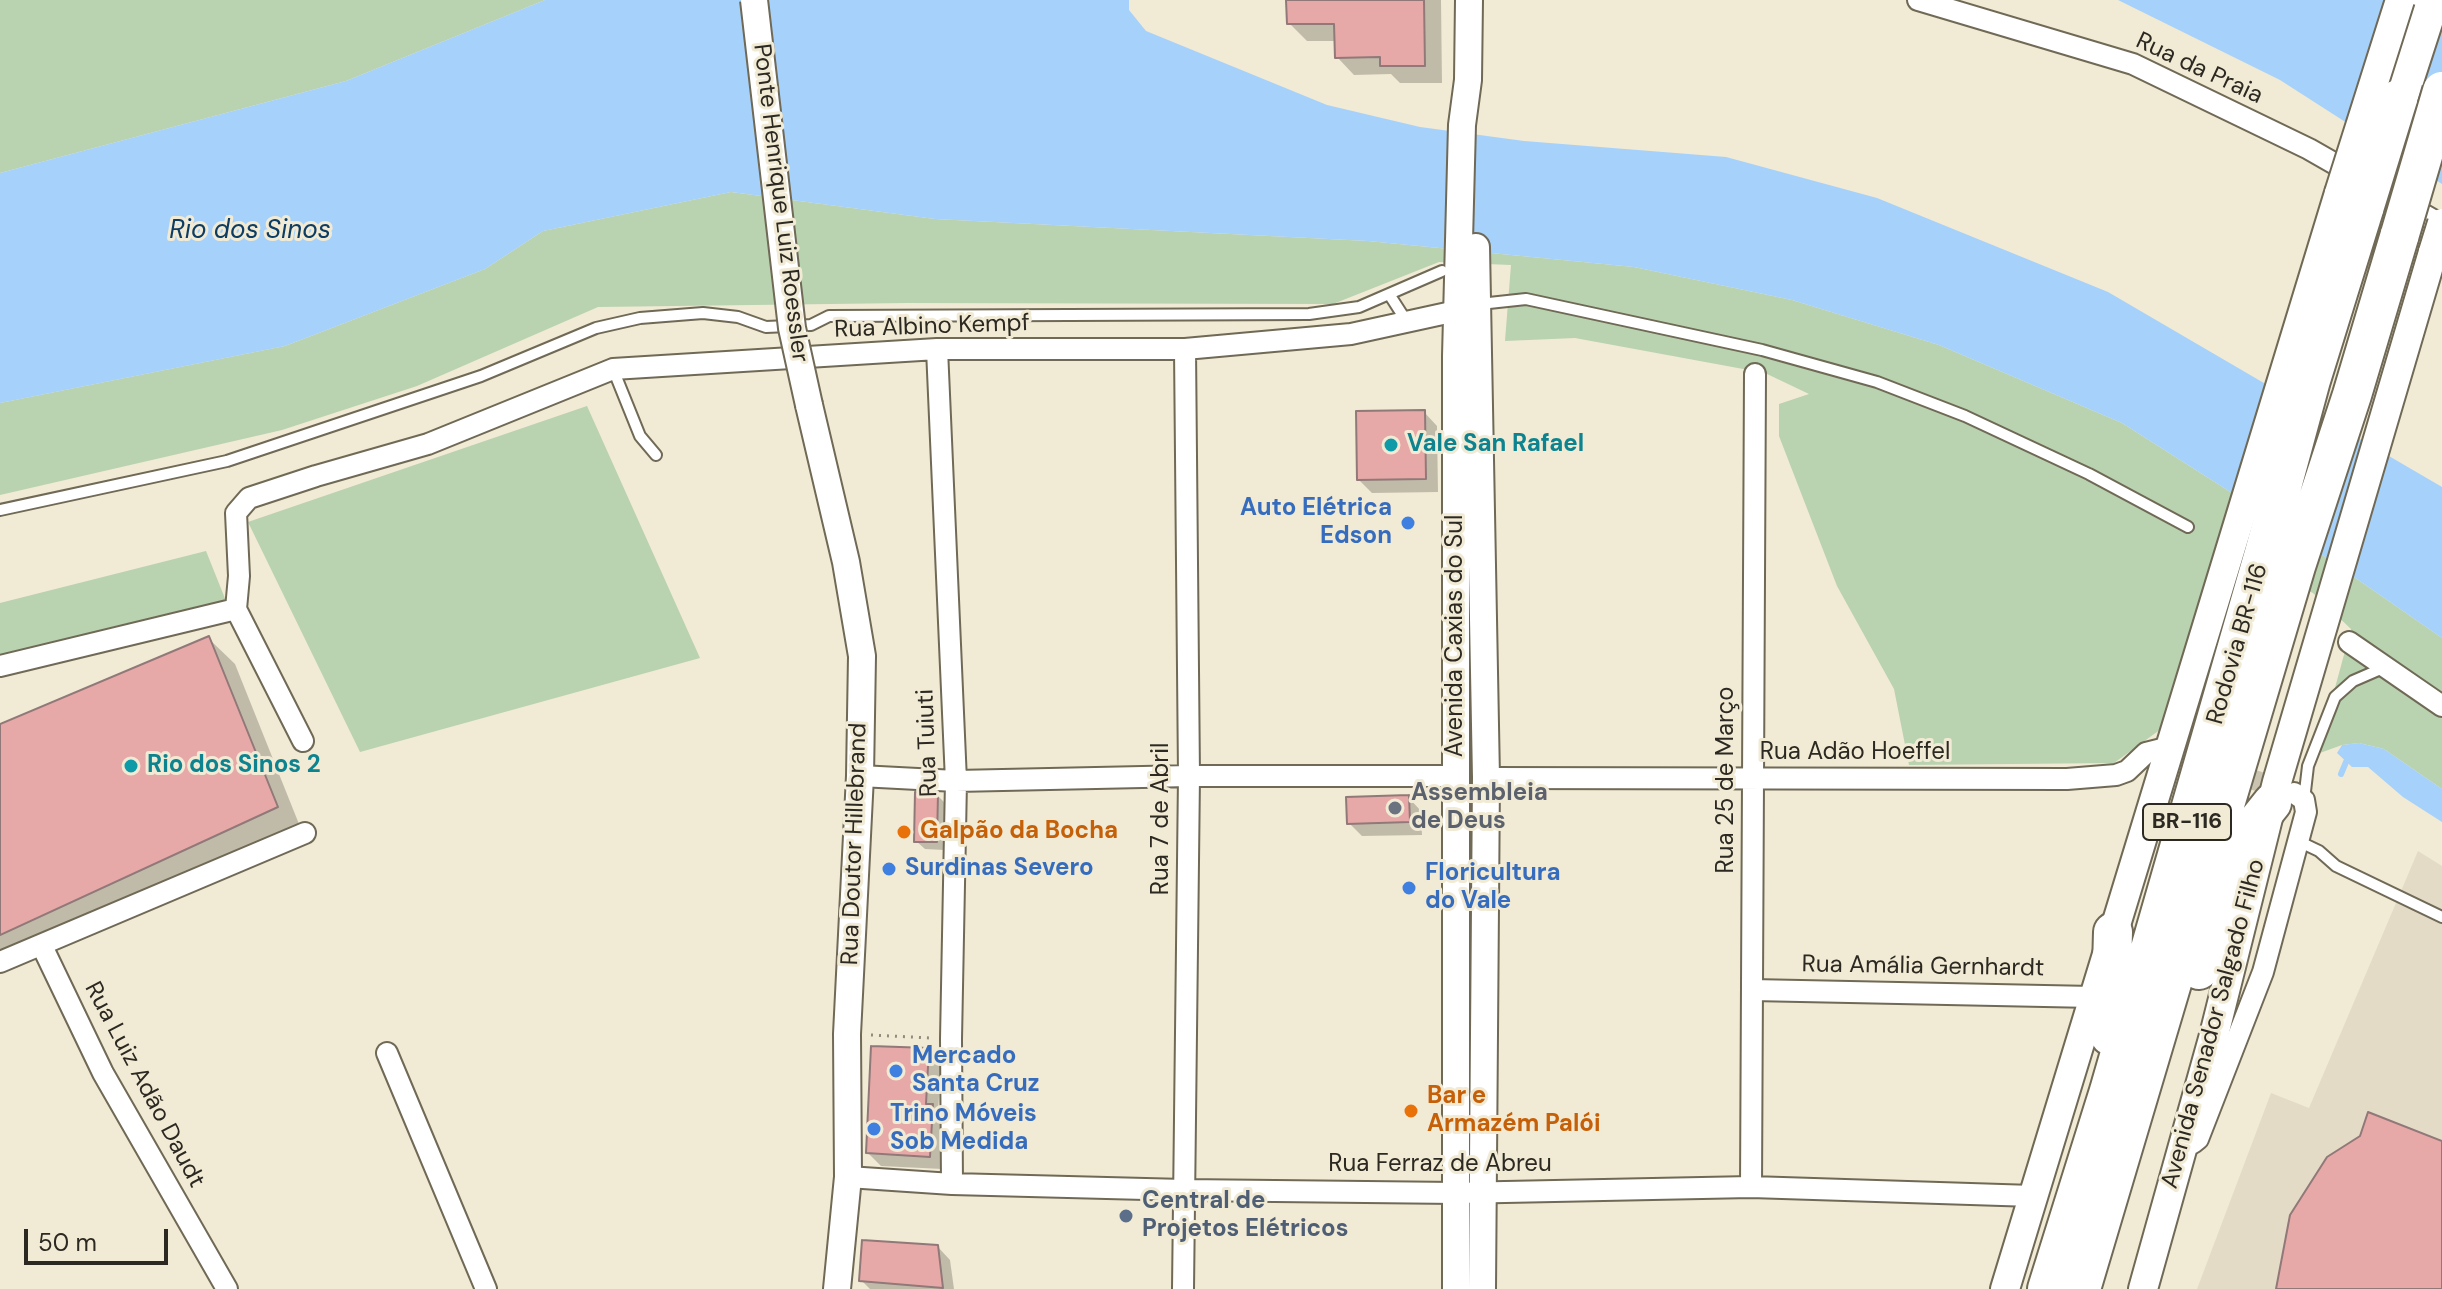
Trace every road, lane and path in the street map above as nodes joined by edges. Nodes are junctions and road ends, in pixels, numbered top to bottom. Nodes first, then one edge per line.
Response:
1 (754, 0) edge
2 (1469, 0) edge
3 (1918, 0) edge
4 (2400, 0) edge
5 (2430, 0) edge
6 (2442, 91) edge
7 (2352, 200) junction
8 (2439, 233) edge
9 (1459, 263) junction
10 (1389, 294) junction
11 (1468, 309) junction
12 (1407, 322) junction
13 (937, 349) junction
14 (1185, 349) junction
15 (1762, 350) junction
16 (613, 369) junction
17 (1755, 374) joint
18 (2370, 398) junction
19 (809, 405) joint
20 (656, 455) dead end
21 (0, 510) edge
22 (2188, 527) dead end
23 (2280, 560) junction
24 (236, 609) junction
25 (2349, 642) dead end
26 (0, 666) edge
27 (2383, 668) junction
28 (2442, 706) edge
29 (303, 741) dead end
30 (2162, 749) dead end
31 (860, 776) junction
32 (1189, 776) junction
33 (1456, 776) junction
34 (1486, 778) junction
35 (1753, 780) junction
36 (956, 781) junction
37 (2290, 799) junction
38 (305, 833) dead end
39 (2298, 841) junction
40 (2442, 917) edge
41 (2113, 932) junction
42 (42, 946) junction
43 (0, 962) edge
44 (1752, 990) junction
45 (2093, 997) junction
46 (847, 1034) junction
47 (951, 1039) junction
48 (387, 1053) dead end
49 (2123, 1096) junction
50 (2181, 1152) junction
51 (848, 1177) junction
52 (952, 1184) junction
53 (1751, 1187) junction
54 (1184, 1190) junction
55 (1469, 1193) junction
56 (2033, 1196) junction
57 (227, 1289) edge
58 (486, 1289) edge
59 (837, 1289) edge
60 (1183, 1289) edge
61 (1456, 1289) edge
62 (1482, 1289) edge
63 (2005, 1289) edge
64 (2047, 1289) edge
65 (2081, 1289) edge
66 (2143, 1289) edge

1 - 19 street, Ponte Henrique Luiz Roessler, bridge
2 - 9 street, Avenida Caxias do Sul
3 - 8 street, Rua da Praia
4 - 7 main road, bridge
5 - 7 highway, Rodovia BR-116 / BR-116, bridge
6 - 18 highway, Rodovia BR-116 / BR-116, bridge
7 - 23 highway, Rodovia BR-116 / BR-116
7 - 41 main road
8 - 18 main road, Avenida Senador Salgado Filho
9 - 10 lane
9 - 11 street, Avenida Caxias do Sul
10 - 12 lane
10 - 21 lane
11 - 12 street, Rua Albino Kempf
11 - 15 lane
11 - 33 street, Avenida Caxias do Sul
11 - 34 street, Avenida Caxias do Sul
12 - 14 street, Rua Albino Kempf
13 - 14 street, Rua Albino Kempf
13 - 16 street, Rua Albino Kempf
13 - 36 street, Rua Tuiuti
14 - 32 street, Rua 7 de Abril
15 - 17 lane
15 - 22 lane
16 - 20 lane
16 - 24 street, Rua Albino Kempf
17 - 35 street, Rua 25 de Março
18 - 23 highway, Rodovia BR-116 / BR-116
18 - 37 main road, Avenida Senador Salgado Filho
19 - 31 street, Rua Doutor Hillebrand
23 - 49 highway, Rodovia BR-116 / BR-116
24 - 26 street
24 - 29 street
25 - 27 street
27 - 28 street
27 - 37 lane
30 - 35 street, Rua Adão Hoeffel
31 - 36 street
31 - 46 street, Rua Doutor Hillebrand
32 - 33 street
32 - 36 street
32 - 54 street, Rua 7 de Abril
33 - 55 street, Avenida Caxias do Sul
34 - 35 street, Rua Adão Hoeffel
34 - 55 street, Avenida Caxias do Sul
35 - 44 street, Rua 25 de Março
36 - 47 street, Rua Tuiuti
37 - 39 street
37 - 49 highway
37 - 50 main road, Avenida Senador Salgado Filho
38 - 42 street
39 - 40 lane
39 - 50 street
41 - 45 main road
41 - 49 highway
42 - 43 street
42 - 57 street, Rua Luiz Adão Daudt
44 - 45 street, Rua Amália Gernhardt
44 - 53 street, Rua 25 de Março
45 - 56 main road
46 - 47 path
46 - 51 street, Rua Doutor Hillebrand
47 - 52 street, Rua Tuiuti
48 - 58 street
49 - 64 highway, Rodovia BR-116 / BR-116
49 - 65 highway, Rodovia BR-116 / BR-116
50 - 66 main road, Avenida Senador Salgado Filho
51 - 52 street, Rua Ferraz de Abreu
51 - 59 street, Rua Doutor Hillebrand
52 - 54 street, Rua Ferraz de Abreu
53 - 55 street, Rua Ferraz de Abreu
53 - 56 street, Rua Ferraz de Abreu
54 - 55 street, Rua Ferraz de Abreu
54 - 60 street, Rua 7 de Abril
55 - 61 street, Avenida Caxias do Sul
55 - 62 street, Avenida Caxias do Sul
56 - 63 main road

